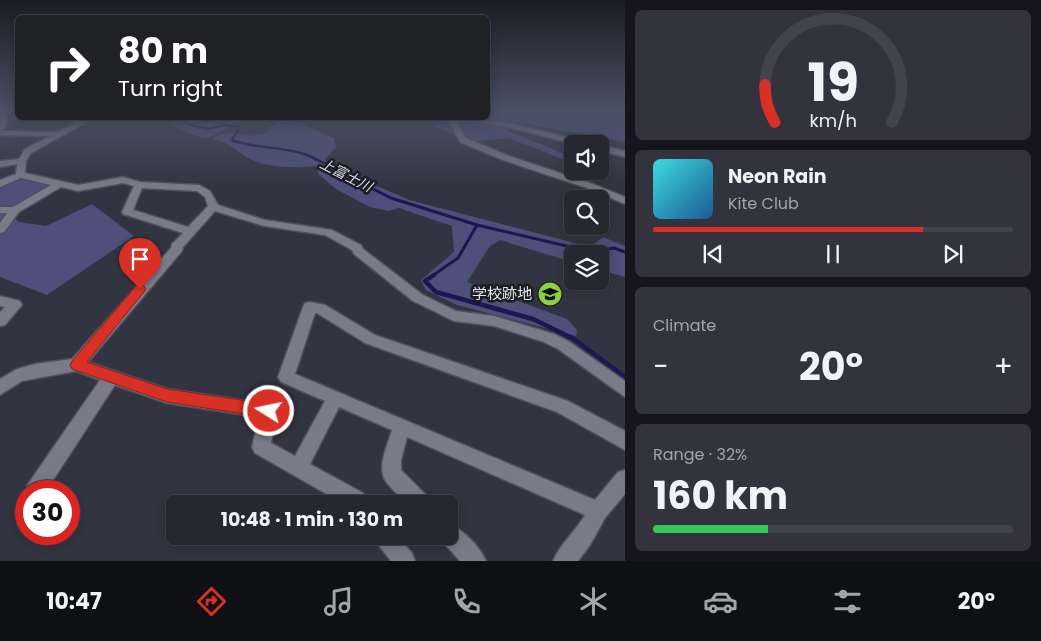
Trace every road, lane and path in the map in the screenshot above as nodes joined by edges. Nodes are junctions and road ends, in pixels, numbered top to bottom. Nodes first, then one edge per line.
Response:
1 (55, 136) edge
2 (460, 136) edge
3 (609, 150) edge
4 (625, 154) edge
5 (22, 161) junction
6 (0, 164) edge
7 (20, 175) junction
8 (3, 183) edge
9 (59, 184) junction
10 (139, 185) junction
11 (0, 195) edge
12 (625, 200) edge
13 (213, 207) junction
14 (0, 210) edge
15 (15, 210) junction
16 (0, 230) edge
17 (190, 231) junction
18 (0, 301) edge
19 (0, 321) edge
20 (76, 365) junction
21 (112, 376) junction
22 (0, 388) edge
23 (625, 390) edge
24 (335, 398) junction
25 (402, 426) junction
26 (625, 441) edge
27 (299, 468) junction
28 (625, 478) edge
29 (42, 480) edge
30 (347, 495) edge
31 (412, 495) edge
32 (598, 511) junction
33 (458, 543) edge
34 (391, 545) edge
35 (404, 561) edge
36 (475, 561) edge
37 (564, 561) edge

1 - 5 street
2 - 12 street
3 - 4 street
5 - 6 street
5 - 7 street
7 - 8 street
7 - 9 street
8 - 11 street
9 - 10 street
9 - 15 street
10 - 13 street
10 - 17 street
13 - 17 street
13 - 23 street
14 - 15 street
15 - 16 street
17 - 20 street
18 - 19 street
20 - 21 street
20 - 22 street
21 - 27 street
21 - 29 street
24 - 25 street
24 - 26 street
24 - 27 street
25 - 31 street
25 - 32 street
27 - 30 street
28 - 32 street
32 - 37 street
33 - 36 street
34 - 35 street

